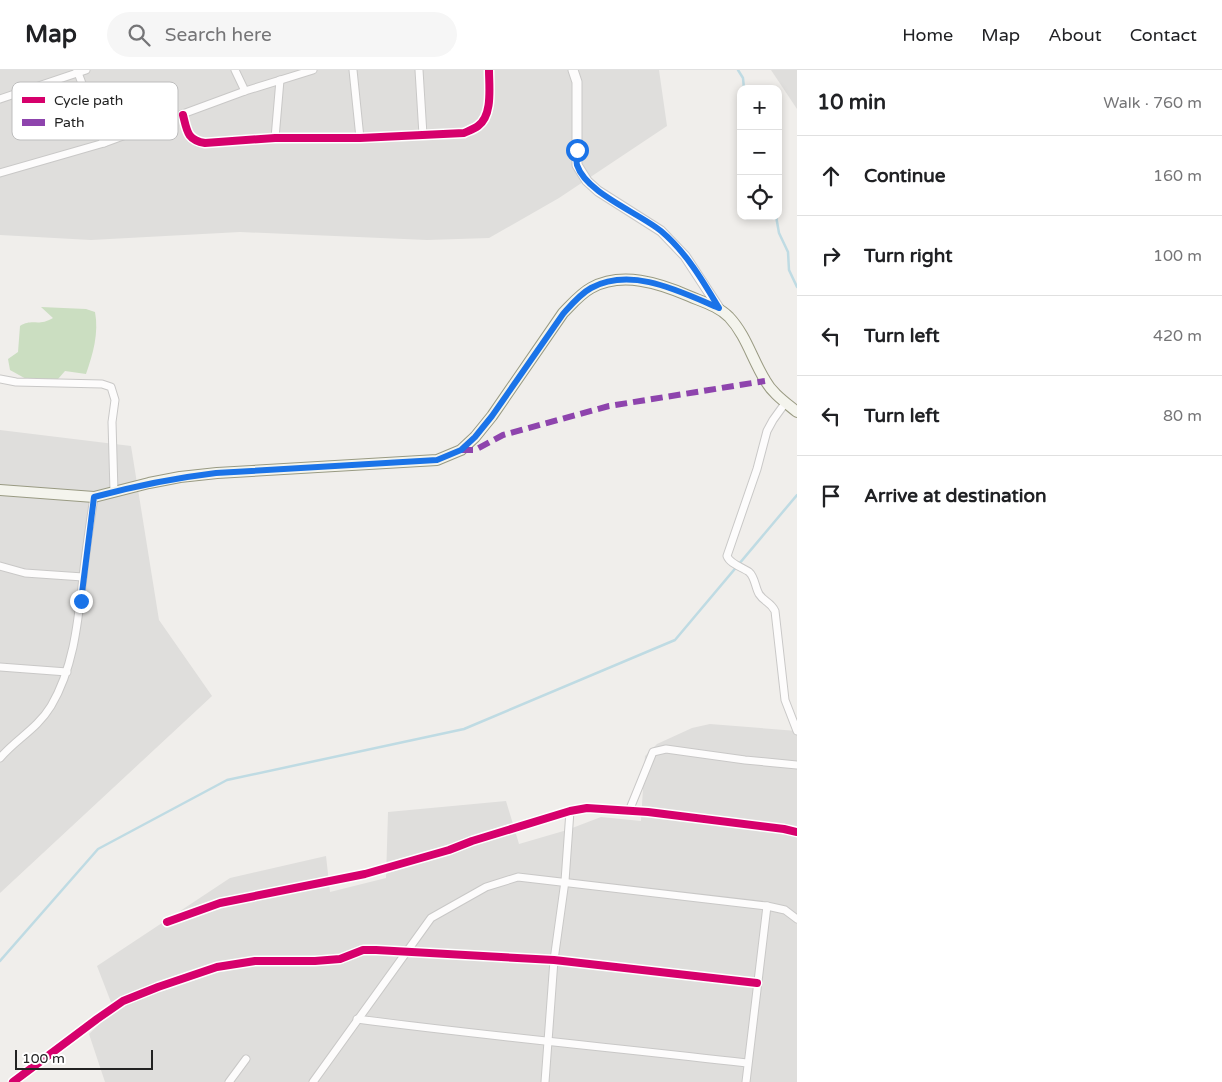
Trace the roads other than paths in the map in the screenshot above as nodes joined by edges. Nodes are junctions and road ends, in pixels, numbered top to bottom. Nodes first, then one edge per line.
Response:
1 (86, 70) edge
2 (236, 70) edge
3 (313, 70) edge
4 (353, 70) edge
5 (419, 70) edge
6 (489, 70) edge
7 (573, 70) edge
8 (77, 72) edge
9 (280, 80) junction
10 (48, 82) edge
11 (245, 91) junction
12 (12, 95) edge
13 (0, 99) edge
14 (183, 115) junction
15 (178, 117) edge
16 (423, 135) junction
17 (275, 138) junction
18 (360, 138) junction
19 (102, 140) edge
20 (115, 140) edge
21 (104, 144) junction
22 (0, 173) edge
23 (719, 308) junction
24 (0, 379) edge
25 (786, 402) junction
26 (797, 412) edge
27 (0, 490) edge
28 (114, 492) junction
29 (94, 497) junction
30 (0, 566) edge
31 (83, 577) junction
32 (0, 667) edge
33 (67, 672) junction
34 (797, 731) edge
35 (0, 758) edge
36 (797, 765) edge
37 (570, 811) junction
38 (629, 811) junction
39 (797, 832) edge
40 (565, 881) junction
41 (767, 906) junction
42 (797, 919) edge
43 (167, 922) dead end
44 (407, 952) junction
45 (554, 960) junction
46 (757, 983) junction
47 (357, 1019) junction
48 (548, 1040) junction
49 (246, 1058) dead end
50 (747, 1062) junction
51 (13, 1082) edge
52 (229, 1082) edge
53 (314, 1082) edge
54 (545, 1082) edge
55 (746, 1082) edge

1 - 8 street
2 - 11 street
3 - 9 street
4 - 18 street
5 - 16 street
6 - 16 street
7 - 23 street
8 - 10 street
9 - 11 street
9 - 17 street
11 - 14 street
12 - 13 street
14 - 15 street
14 - 17 street
16 - 18 street
17 - 18 street
19 - 21 street
20 - 21 street
21 - 22 street
23 - 25 main road
23 - 28 main road
24 - 28 street
25 - 26 main road
25 - 34 street
27 - 29 main road
28 - 29 main road
29 - 31 street
30 - 31 street
31 - 33 street
32 - 33 street
33 - 35 street
36 - 38 street
37 - 38 street
37 - 40 street
37 - 43 street
38 - 39 street
40 - 41 street
40 - 44 street
40 - 45 street
41 - 42 street
41 - 46 street
44 - 45 street
44 - 47 street
44 - 51 street
45 - 46 street
45 - 48 street
46 - 50 street
47 - 48 street
47 - 53 street
48 - 50 street
48 - 54 street
49 - 52 street
50 - 55 street

